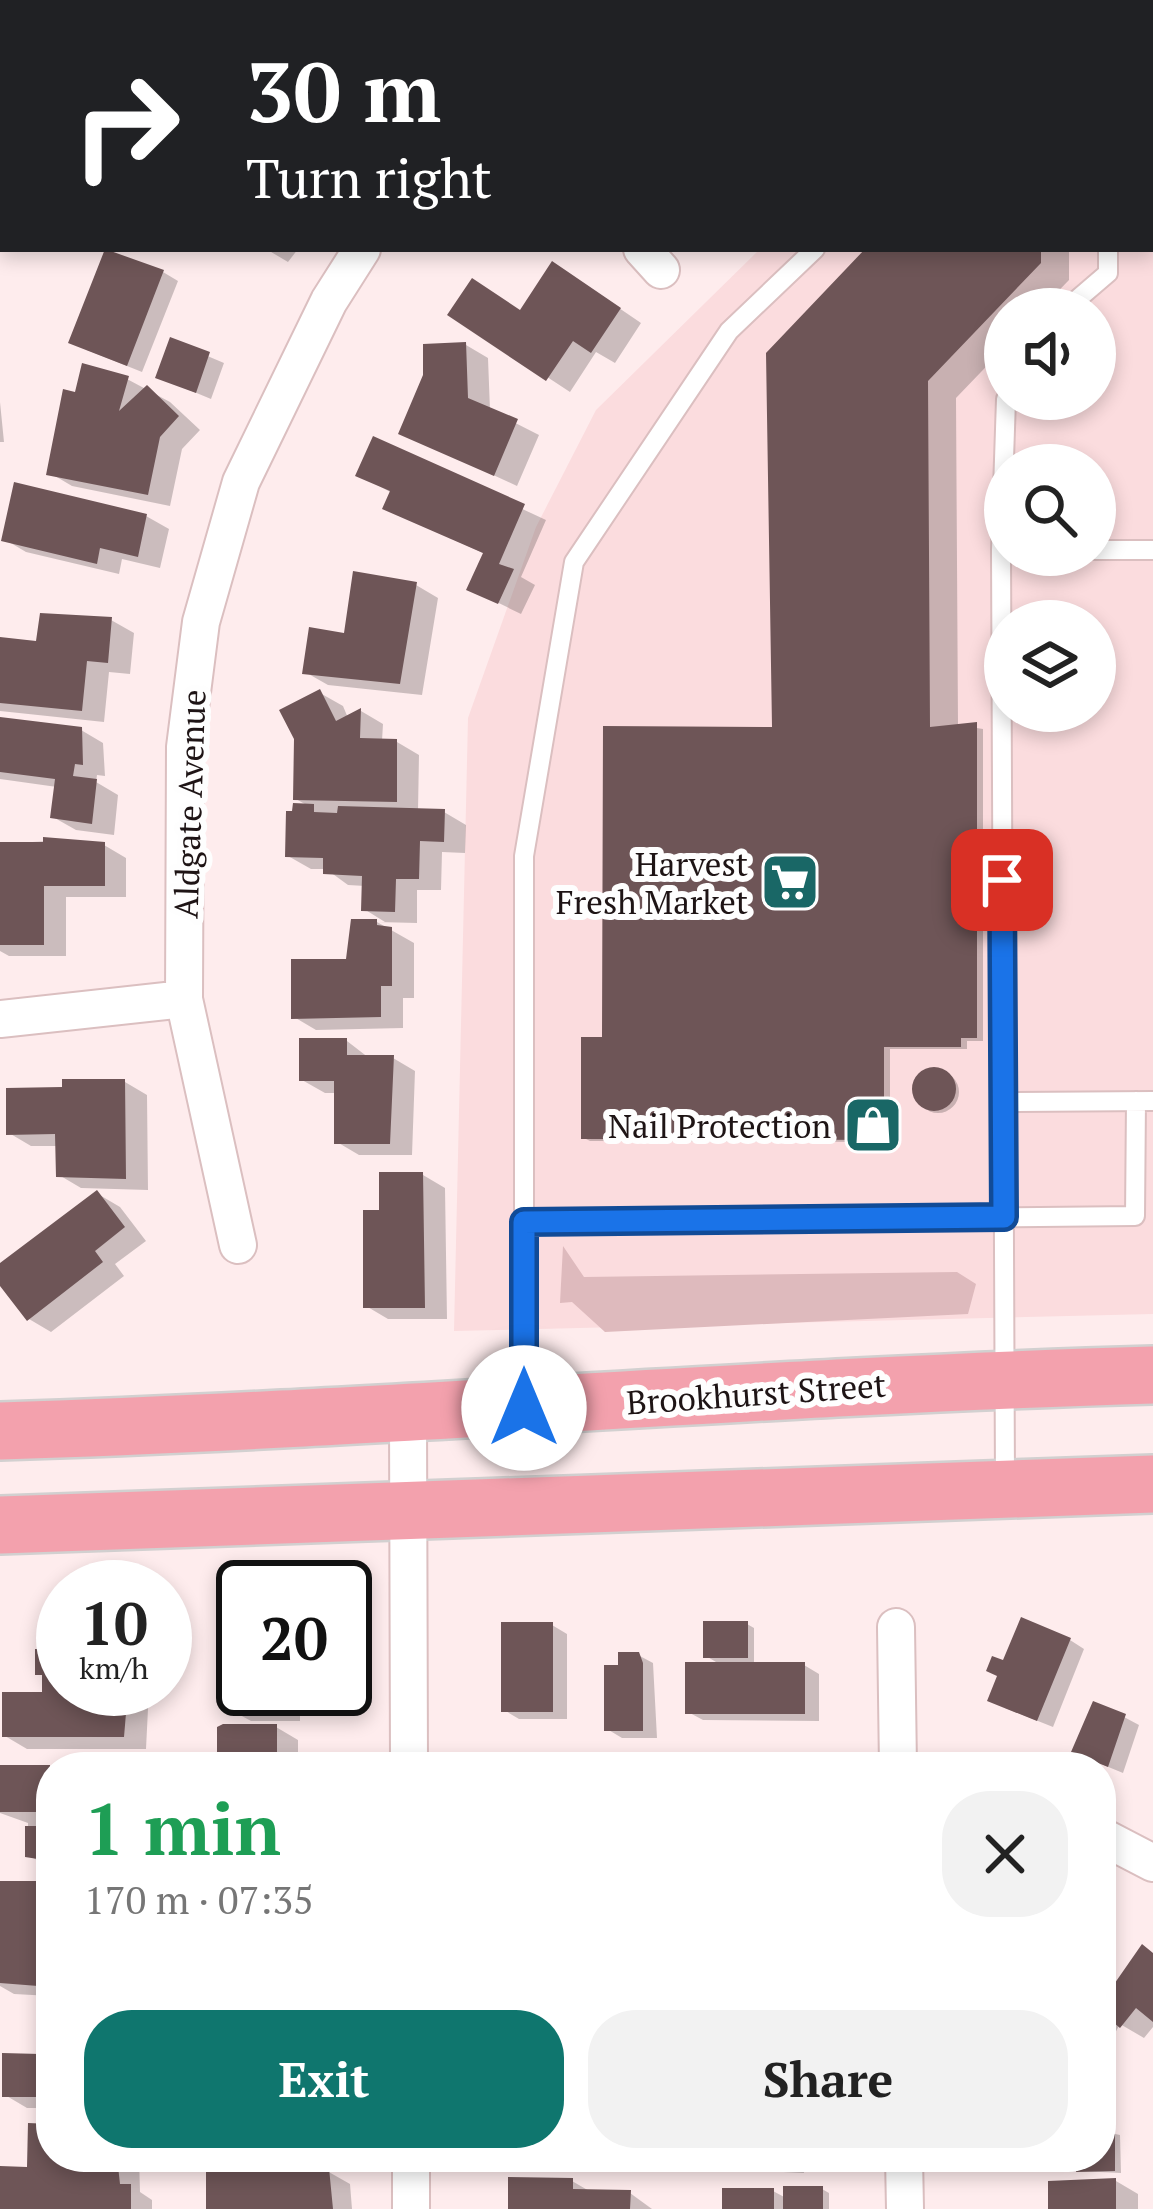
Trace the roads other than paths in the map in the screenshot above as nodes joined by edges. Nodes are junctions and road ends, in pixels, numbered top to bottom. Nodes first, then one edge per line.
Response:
1 (360, 252) edge
2 (811, 252) edge
3 (1108, 252) edge
4 (1090, 288) edge
5 (1116, 550) edge
6 (1153, 550) edge
7 (1003, 576) edge
8 (184, 1000) junction
9 (0, 1018) edge
10 (1144, 1101) edge
11 (1004, 1102) junction
12 (1004, 1217) junction
13 (524, 1222) junction
14 (238, 1244) dead end
15 (1153, 1375) edge
16 (1004, 1379) junction
17 (524, 1408) junction
18 (408, 1414) junction
19 (0, 1431) edge
20 (1153, 1484) edge
21 (1005, 1487) junction
22 (409, 1513) junction
23 (0, 1525) edge
24 (896, 1627) dead end
25 (409, 1752) edge
26 (898, 1752) edge
27 (1116, 1844) edge
28 (1153, 1863) edge
29 (411, 2172) edge
30 (904, 2172) edge
31 (411, 2209) edge
32 (904, 2209) edge

1 - 8 street, Aldgate Avenue
2 - 13 lane
3 - 4 lane
5 - 6 lane
7 - 11 lane
8 - 9 street
8 - 14 street, Aldgate Avenue
10 - 11 lane
10 - 12 lane
11 - 12 lane
12 - 13 lane
12 - 16 lane
13 - 17 lane
15 - 16 main road, Brookhurst Street
16 - 17 main road, Brookhurst Street
16 - 21 lane
17 - 18 main road, Brookhurst Street
18 - 19 main road, Brookhurst Street
18 - 22 street
20 - 21 main road
21 - 22 main road
22 - 23 main road
22 - 25 street
24 - 26 street
27 - 28 street
29 - 31 street
30 - 32 street

